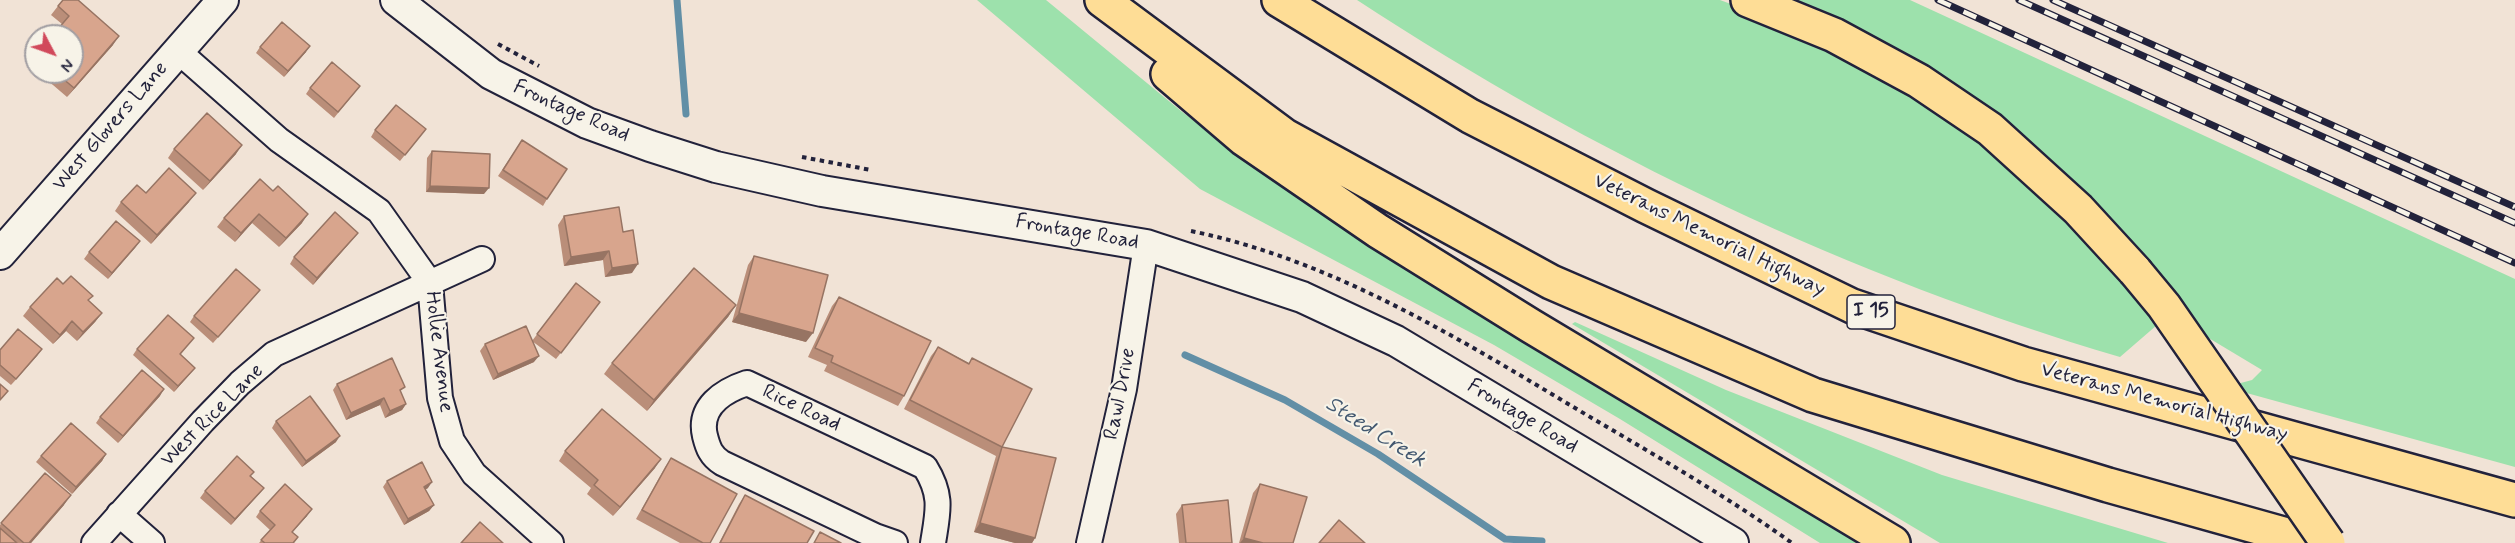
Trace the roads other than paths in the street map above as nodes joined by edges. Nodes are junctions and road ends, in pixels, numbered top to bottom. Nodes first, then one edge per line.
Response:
1 (223, 0) edge
2 (396, 0) edge
3 (1082, 0) edge
4 (1102, 0) edge
5 (1279, 0) edge
6 (1748, 0) edge
7 (178, 51) junction
8 (1146, 245) junction
9 (0, 254) edge
10 (482, 259) dead end
11 (430, 283) junction
12 (2515, 500) edge
13 (119, 514) junction
14 (94, 543) edge
15 (152, 543) edge
16 (551, 543) edge
17 (895, 543) edge
18 (933, 543) edge
19 (1089, 543) edge
20 (1733, 543) edge
21 (1893, 543) edge
22 (2315, 543) edge
23 (2328, 543) edge

1 - 7 street, West Glovers Lane
2 - 8 street, Frontage Road
3 - 21 highway
4 - 22 highway
5 - 12 highway, Veterans Memorial Highway / I 15
6 - 23 highway, bridge
7 - 9 street, West Glovers Lane
7 - 11 street, Hollie Avenue
8 - 19 street, Rawl Drive
8 - 20 street, Frontage Road
10 - 11 street, West Rice Lane
11 - 13 street, West Rice Lane
11 - 16 street, Hollie Avenue
13 - 14 street, West Rice Lane
13 - 15 street
17 - 18 street, Rice Road

